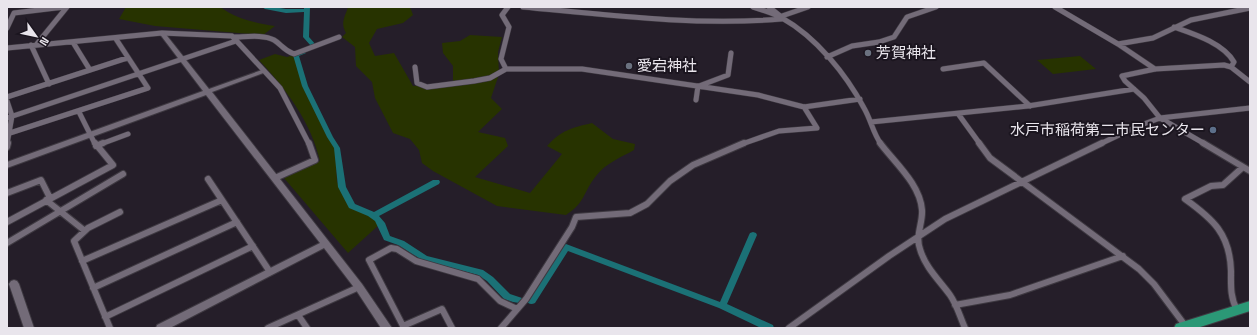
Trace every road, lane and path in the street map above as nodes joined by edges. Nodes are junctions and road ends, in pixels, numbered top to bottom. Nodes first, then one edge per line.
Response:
1 (66, 7) edge
2 (508, 7) edge
3 (523, 7) edge
4 (754, 7) edge
5 (769, 7) edge
6 (808, 7) edge
7 (915, 7) edge
8 (936, 7) edge
9 (1055, 7) edge
10 (1250, 8) edge
11 (920, 11) junction
12 (780, 17) junction
13 (1174, 27) junction
14 (7, 28) edge
15 (162, 33) junction
16 (339, 37) dead end
17 (116, 39) junction
18 (235, 39) junction
19 (75, 42) junction
20 (1118, 44) junction
21 (34, 45) junction
22 (7, 48) edge
23 (730, 53) dead end
24 (827, 57) junction
25 (127, 58) junction
26 (182, 59) junction
27 (415, 67) dead end
28 (1231, 67) junction
29 (506, 69) junction
30 (943, 69) dead end
31 (1155, 69) junction
32 (90, 70) junction
33 (264, 71) junction
34 (138, 74) junction
35 (1250, 82) edge
36 (49, 84) junction
37 (699, 86) junction
38 (1134, 89) junction
39 (208, 92) junction
40 (7, 97) edge
41 (860, 99) junction
42 (7, 100) edge
43 (696, 100) dead end
44 (1030, 106) junction
45 (804, 107) junction
46 (1250, 108) edge
47 (79, 112) junction
48 (959, 115) junction
49 (10, 117) edge
50 (1160, 118) junction
51 (872, 122) junction
52 (10, 133) junction
53 (128, 134) dead end
54 (90, 135) junction
55 (96, 146) junction
56 (7, 147) edge
57 (7, 166) edge
58 (1243, 167) junction
59 (1250, 171) edge
60 (122, 174) dead end
61 (275, 178) junction
62 (208, 179) dead end
63 (1022, 182) junction
64 (7, 193) edge
65 (48, 199) junction
66 (222, 200) junction
67 (60, 211) junction
68 (120, 212) dead end
69 (7, 222) edge
70 (236, 222) junction
71 (85, 231) junction
72 (917, 237) junction
73 (7, 243) edge
74 (325, 244) junction
75 (253, 246) junction
76 (1123, 256) junction
77 (82, 262) junction
78 (270, 272) junction
79 (14, 284) dead end
80 (359, 287) junction
81 (93, 288) junction
82 (955, 305) junction
83 (1250, 306) edge
84 (517, 309) junction
85 (1237, 310) junction
86 (298, 315) junction
87 (105, 317) junction
88 (1184, 327) edge
89 (29, 328) edge
90 (110, 328) edge
91 (161, 328) edge
92 (268, 328) edge
93 (307, 328) edge
94 (387, 328) edge
95 (452, 328) edge
96 (501, 328) edge
97 (789, 328) edge
98 (964, 328) edge

1 - 14 street
1 - 21 street
2 - 29 street
3 - 12 street
4 - 12 street
5 - 12 street
6 - 12 street
7 - 11 street
8 - 11 street
9 - 20 street
10 - 13 street
11 - 24 street
12 - 24 street
13 - 20 street
13 - 28 street
15 - 17 street
15 - 18 street
15 - 26 street
16 - 18 street
17 - 19 street
17 - 25 street
18 - 26 street
18 - 33 street
19 - 21 street
19 - 32 street
20 - 31 street
21 - 22 street
21 - 36 street
23 - 37 street
24 - 41 street
25 - 32 street
25 - 34 street
26 - 34 street
26 - 39 street
27 - 29 street
28 - 31 street
28 - 35 street
29 - 37 street
30 - 44 street
31 - 38 street
32 - 36 street
33 - 39 street
33 - 61 street
34 - 47 street
34 - 49 street
36 - 40 street
37 - 43 street
37 - 45 street
38 - 44 street
38 - 50 street
39 - 54 street
39 - 61 street
41 - 45 street
41 - 51 street
42 - 49 street
44 - 48 street
45 - 84 street
46 - 50 street
47 - 52 street
47 - 54 street
48 - 51 street
48 - 63 street
49 - 52 street
50 - 58 street
50 - 63 street
51 - 72 street
52 - 56 street
53 - 55 street
54 - 55 street
54 - 57 street
55 - 65 street
58 - 59 street
58 - 85 street
60 - 67 street
61 - 74 street
62 - 66 street
63 - 72 street
63 - 76 street
64 - 65 street
65 - 67 street
65 - 69 street
66 - 70 street
66 - 77 street
67 - 71 street
67 - 73 street
68 - 71 street
70 - 75 street
70 - 81 street
71 - 77 street
72 - 82 street
72 - 97 street
74 - 78 street
74 - 80 street
75 - 78 street
75 - 87 street
76 - 82 street
76 - 88 street
77 - 81 street
78 - 91 street
79 - 89 street
80 - 86 street
80 - 94 street
81 - 87 street
82 - 98 street
83 - 85 highway
84 - 95 street
84 - 96 street
85 - 88 highway
86 - 92 street
86 - 93 street
87 - 90 street

